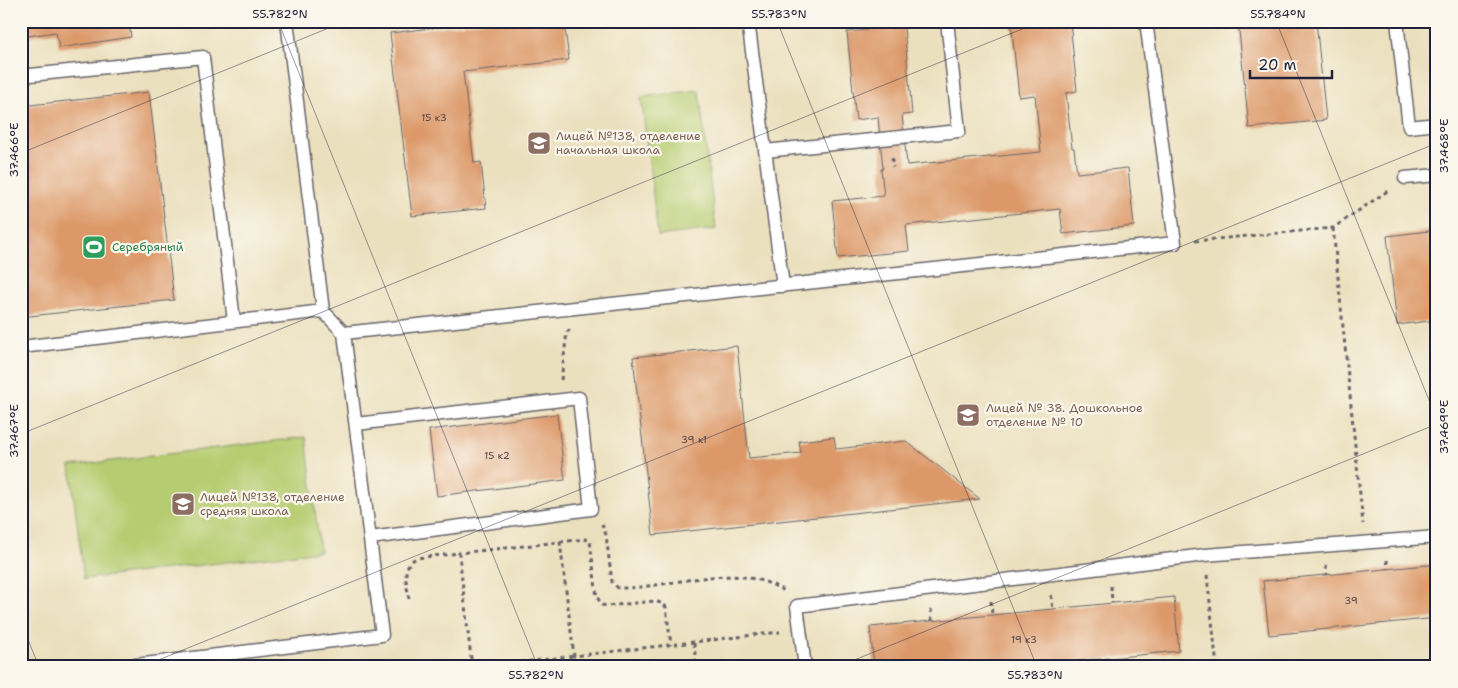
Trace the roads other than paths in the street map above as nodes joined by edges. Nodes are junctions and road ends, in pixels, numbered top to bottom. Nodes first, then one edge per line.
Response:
1 (287, 21) edge
2 (748, 21) edge
3 (948, 21) edge
4 (1146, 21) edge
5 (1397, 21) edge
6 (21, 76) edge
7 (1437, 124) edge
8 (765, 151) junction
9 (1437, 175) edge
10 (1405, 178) road end
11 (783, 286) junction
12 (323, 310) junction
13 (234, 321) junction
14 (344, 333) junction
15 (21, 347) edge
16 (356, 424) junction
17 (1437, 537) edge
18 (370, 538) junction
19 (120, 667) edge
20 (804, 667) edge

1 - 12 lane
2 - 8 lane
3 - 8 lane
4 - 11 lane
5 - 7 lane
6 - 13 lane
8 - 11 lane
9 - 10 lane
11 - 14 lane
12 - 13 lane
12 - 14 lane
13 - 15 lane
14 - 16 lane
16 - 18 lane
16 - 18 lane
17 - 20 lane
18 - 19 lane

